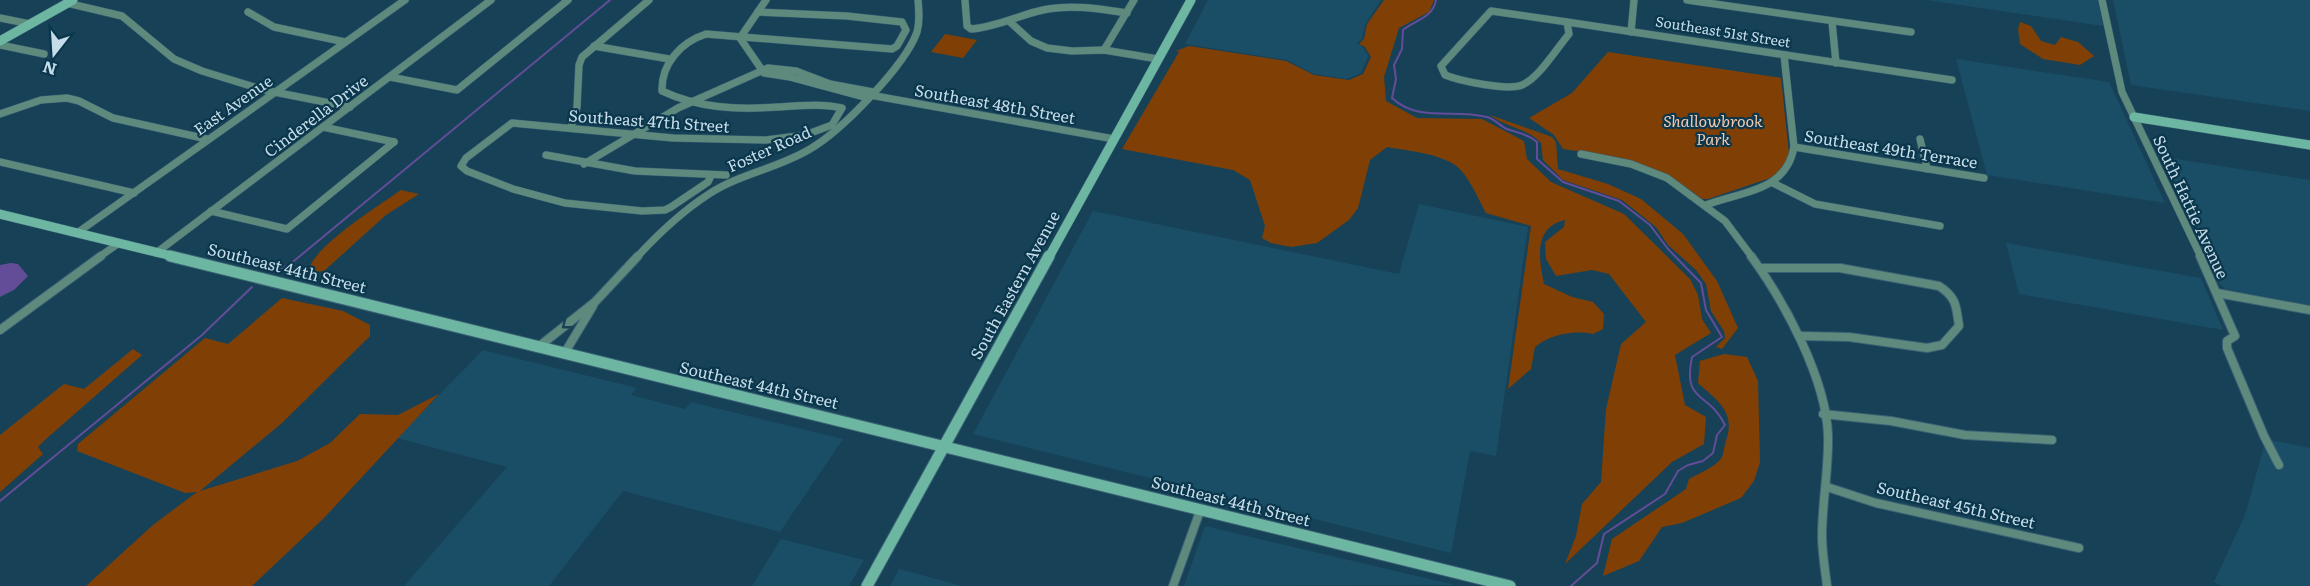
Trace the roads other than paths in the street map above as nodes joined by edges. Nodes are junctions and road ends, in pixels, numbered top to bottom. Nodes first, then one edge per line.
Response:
1 (404, 0) edge
2 (491, 0) edge
3 (568, 0) edge
4 (649, 0) edge
5 (766, 0) edge
6 (918, 0) edge
7 (965, 0) edge
8 (1134, 0) edge
9 (1191, 0) edge
10 (1634, 0) edge
11 (1687, 0) edge
12 (2102, 0) edge
13 (67, 1) edge
14 (1063, 4) edge
15 (248, 12) dead end
16 (758, 12) junction
17 (1127, 13) junction
18 (0, 18) edge
19 (20, 22) junction
20 (1010, 22) junction
21 (1568, 22) junction
22 (1832, 22) junction
23 (30, 24) junction
24 (1631, 32) junction
25 (1911, 32) dead end
26 (0, 33) edge
27 (740, 38) junction
28 (345, 42) junction
29 (0, 43) edge
30 (594, 46) junction
31 (1104, 50) junction
32 (44, 54) dead end
33 (1784, 55) junction
34 (669, 59) junction
35 (1158, 59) junction
36 (1836, 63) junction
37 (762, 70) junction
38 (390, 77) junction
39 (1952, 80) dead end
40 (275, 91) junction
41 (870, 95) junction
42 (692, 103) junction
43 (350, 107) junction
44 (0, 114) edge
45 (2134, 117) junction
46 (323, 127) junction
47 (571, 128) junction
48 (632, 135) junction
49 (207, 139) junction
50 (1114, 139) junction
51 (1920, 139) dead end
52 (2310, 145) edge
53 (1794, 147) junction
54 (1581, 154) dead end
55 (546, 155) dead end
56 (0, 162) edge
57 (584, 164) junction
58 (1927, 169) junction
59 (726, 175) dead end
60 (711, 176) junction
61 (1983, 178) dead end
62 (1773, 183) junction
63 (134, 193) junction
64 (1706, 205) junction
65 (211, 211) junction
66 (0, 214) edge
67 (1940, 226) dead end
68 (76, 233) junction
69 (119, 243) junction
70 (156, 253) junction
71 (1762, 268) junction
72 (2217, 293) junction
73 (595, 303) junction
74 (2310, 309) edge
75 (0, 330) edge
76 (1800, 336) junction
77 (537, 348) junction
78 (564, 354) junction
79 (1823, 414) junction
80 (2052, 440) dead end
81 (945, 446) junction
82 (2279, 465) dead end
83 (1827, 487) junction
84 (1200, 511) junction
85 (2079, 548) dead end
86 (867, 586) edge
87 (1173, 586) edge
88 (1510, 586) edge
89 (1827, 586) edge

1 - 28 street, East Avenue
2 - 38 street, Cinderella Drive
3 - 38 street
4 - 30 street
5 - 16 street
6 - 41 street, Foster Road
7 - 20 street
8 - 17 street
9 - 35 main road, South Eastern Avenue
10 - 24 street
11 - 22 street
12 - 45 street, South Hattie Avenue
13 - 19 main road
13 - 23 main road
13 - 40 street
14 - 17 street
14 - 20 street
15 - 28 street
16 - 27 street
16 - 27 street
17 - 31 street
18 - 19 street
19 - 23 street
19 - 26 main road
20 - 31 street
21 - 21 street, Southeast 51st Street
21 - 24 street, Southeast 51st Street
22 - 25 street
22 - 36 street
23 - 29 main road
24 - 33 street, Southeast 51st Street
27 - 34 street
27 - 37 street
28 - 40 street, East Avenue
29 - 32 street
30 - 34 street
30 - 47 street
31 - 35 street
33 - 36 street, Southeast 51st Street
33 - 53 street
34 - 42 street
35 - 50 main road, South Eastern Avenue
36 - 39 street, Southeast 51st Street
37 - 41 street, Southeast 48th Street
37 - 42 street
38 - 43 street, Cinderella Drive
40 - 43 street
40 - 49 street, East Avenue
41 - 50 street, Southeast 48th Street
41 - 73 street, Foster Road
42 - 48 street
42 - 48 street, Southeast 47th Street
43 - 46 street, Cinderella Drive
44 - 49 street
45 - 52 main road
45 - 72 street, South Hattie Avenue
46 - 65 street, Cinderella Drive
46 - 65 street
47 - 48 street, Southeast 47th Street
47 - 60 street, Southeast 47th Street
48 - 57 street
49 - 63 street, East Avenue
50 - 81 main road, South Eastern Avenue
51 - 58 street
53 - 58 street, Southeast 49th Terrace
53 - 62 street
54 - 64 street
55 - 57 street
56 - 63 street
57 - 60 street
58 - 61 street, Southeast 49th Terrace
59 - 60 street
62 - 64 street
62 - 67 street
63 - 68 street, East Avenue
64 - 71 street
65 - 70 street, Cinderella Drive
66 - 68 main road, Southeast 44th Street
68 - 69 main road, Southeast 44th Street
69 - 70 main road, Southeast 44th Street
69 - 75 street
70 - 77 main road, Southeast 44th Street
71 - 76 street
71 - 76 street
72 - 74 street
72 - 82 street, South Hattie Avenue
73 -> 77 street, Foster Road
73 - 78 street, Foster Road
76 - 79 street
77 - 78 main road, Southeast 44th Street
78 - 81 main road, Southeast 44th Street
79 - 80 street
79 - 83 street
81 - 84 main road, Southeast 44th Street
81 - 86 main road, South Eastern Avenue
83 - 85 street, Southeast 45th Street
83 - 89 street
84 - 87 street
84 - 88 main road, Southeast 44th Street

